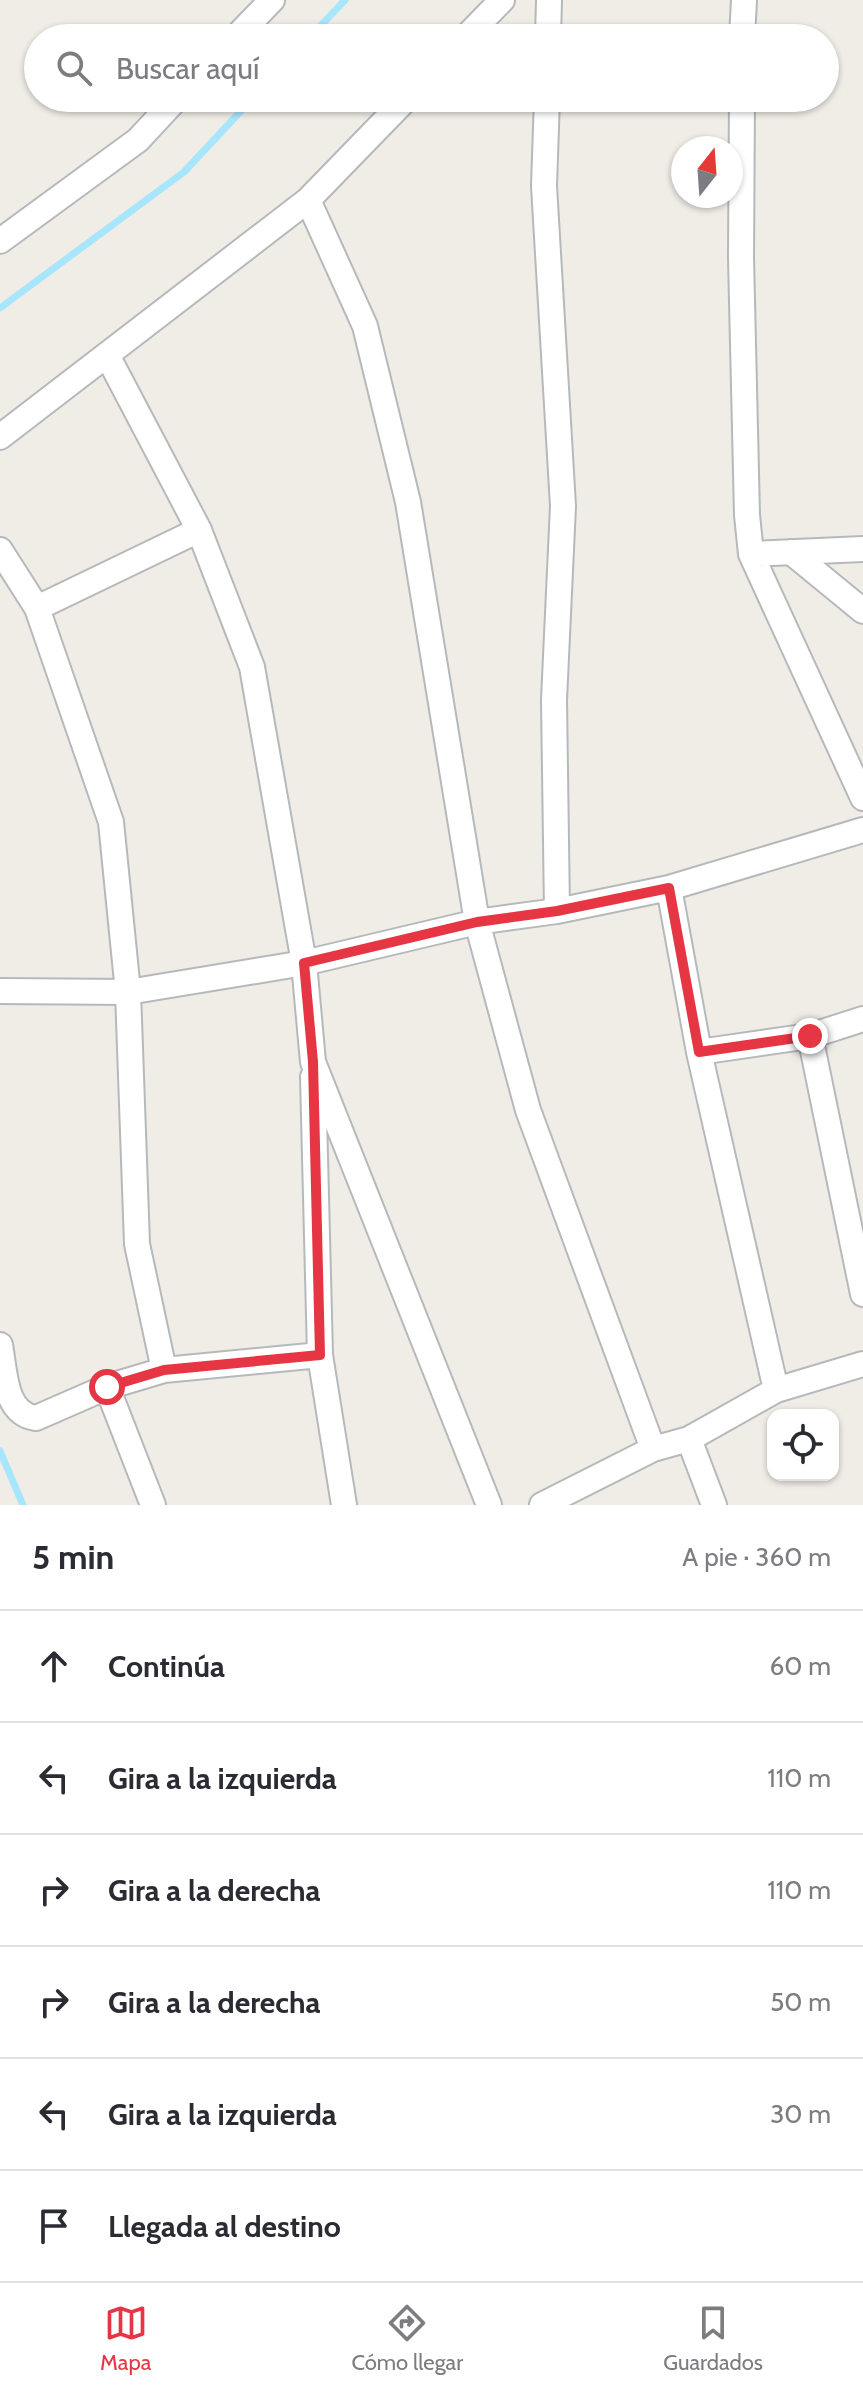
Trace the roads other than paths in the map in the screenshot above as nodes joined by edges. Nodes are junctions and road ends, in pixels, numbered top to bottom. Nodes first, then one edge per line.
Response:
1 (272, 0) edge
2 (502, 0) edge
3 (549, 0) edge
4 (744, 0) edge
5 (249, 24) edge
6 (479, 24) edge
7 (548, 24) edge
8 (743, 24) edge
9 (164, 112) edge
10 (393, 112) edge
11 (547, 112) edge
12 (742, 112) edge
13 (308, 200) junction
14 (0, 241) edge
15 (107, 355) junction
16 (0, 437) edge
17 (199, 530) junction
18 (863, 549) edge
19 (0, 550) edge
20 (791, 552) junction
21 (751, 554) junction
22 (37, 608) junction
23 (863, 611) edge
24 (863, 798) edge
25 (863, 830) edge
26 (669, 888) junction
27 (557, 911) junction
28 (477, 922) junction
29 (304, 963) junction
30 (0, 991) edge
31 (128, 992) junction
32 (863, 1019) edge
33 (810, 1036) junction
34 (699, 1052) junction
35 (313, 1062) junction
36 (863, 1294) edge
37 (0, 1345) edge
38 (320, 1355) junction
39 (164, 1370) junction
40 (860, 1373) edge
41 (107, 1387) junction
42 (776, 1390) junction
43 (689, 1439) junction
44 (653, 1449) junction
45 (153, 1505) edge
46 (344, 1505) edge
47 (489, 1505) edge
48 (542, 1505) edge
49 (714, 1505) edge

1 - 5 street
2 - 6 street
3 - 7 street
4 - 8 street
9 - 14 street
10 - 13 street
11 - 27 street
12 - 21 street
13 - 15 street
13 - 28 street
15 - 16 street
15 - 17 street
17 - 22 street
17 - 29 street
18 - 20 street
19 - 22 street
20 - 21 street
20 - 23 street
21 - 24 street
22 - 31 street
25 - 26 street
26 - 27 street
26 - 34 street
27 - 28 street
28 - 29 street
28 - 44 street
29 - 31 street
29 - 35 street
30 - 31 street
31 - 39 street
32 - 33 street
33 - 34 street
33 - 36 street
34 - 42 street
35 - 38 street
35 - 47 street
37 - 41 street
38 - 39 street
38 - 46 street
39 - 41 street
40 - 42 street
41 - 45 street
42 - 43 street
43 - 44 street
43 - 49 street
44 - 48 street

